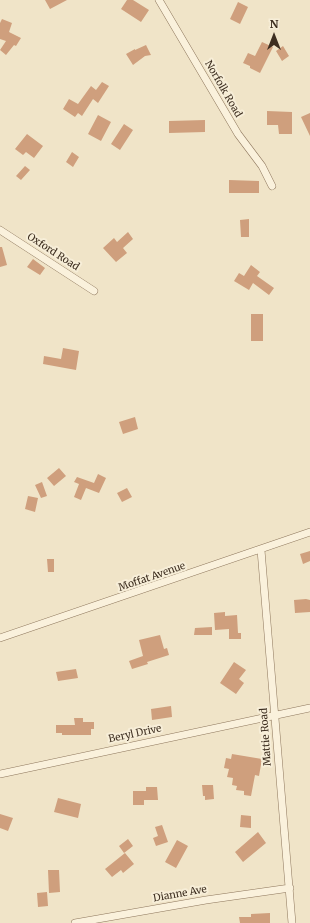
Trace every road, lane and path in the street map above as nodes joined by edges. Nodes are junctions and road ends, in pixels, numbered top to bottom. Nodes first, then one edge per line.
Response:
1 (159, 0) edge
2 (272, 186) dead end
3 (0, 230) edge
4 (94, 291) dead end
5 (310, 532) edge
6 (261, 550) junction
7 (0, 638) edge
8 (310, 708) edge
9 (275, 716) junction
10 (0, 774) edge
11 (290, 888) junction
12 (74, 923) edge
13 (292, 923) edge

1 - 2 street, Norfolk Road
3 - 4 street, Oxford Road
5 - 6 street, Moffat Avenue
6 - 7 street, Moffat Avenue
6 - 9 street, Mattie Road
8 - 9 street, Beryl Drive
9 - 10 street, Beryl Drive
9 - 11 street, Mattie Road
11 - 12 street, Dianne Ave
11 - 13 street, Mattie Road

